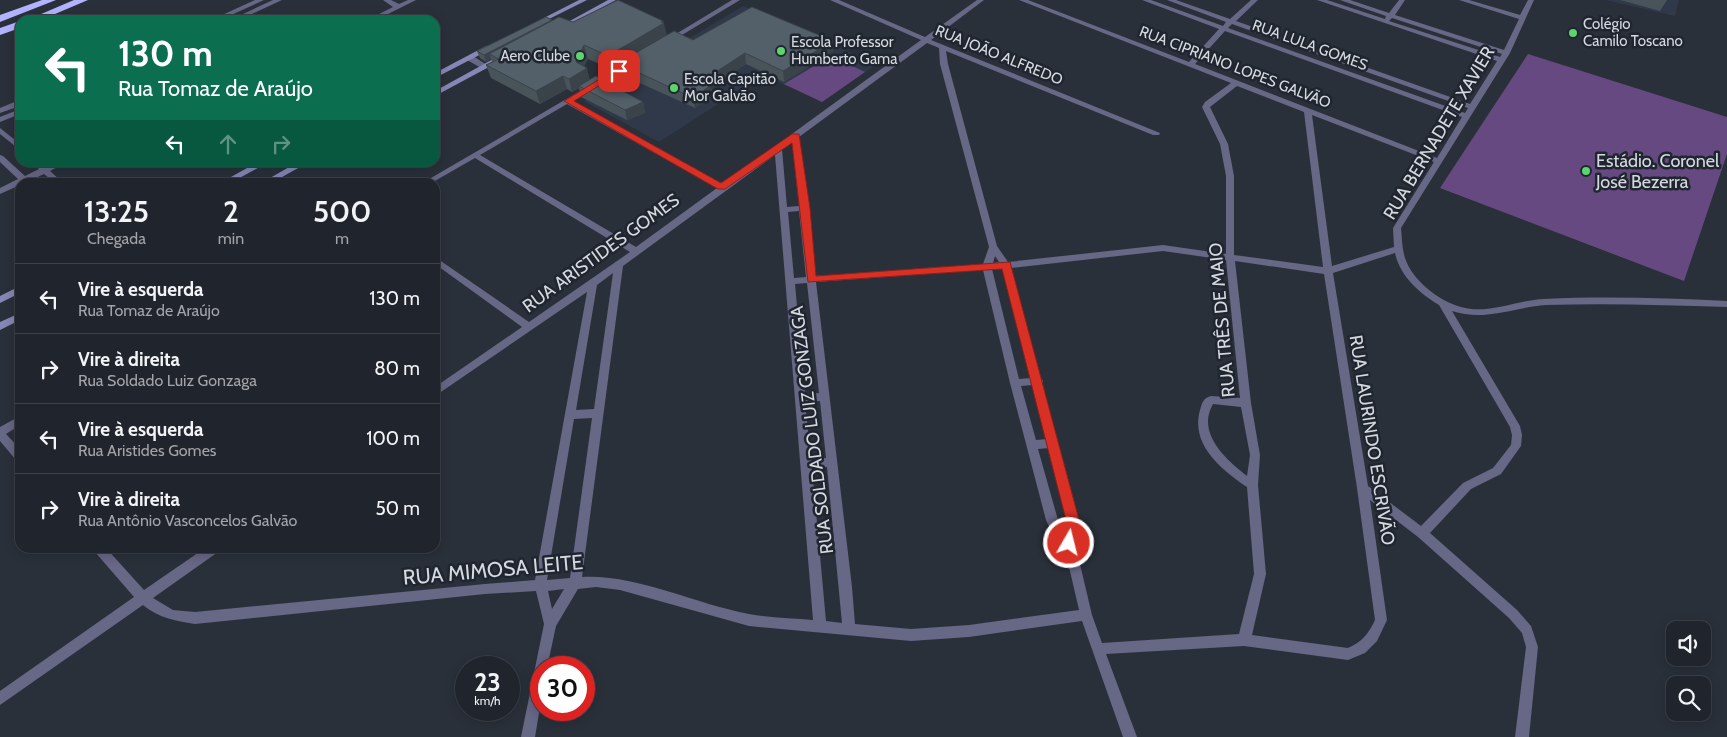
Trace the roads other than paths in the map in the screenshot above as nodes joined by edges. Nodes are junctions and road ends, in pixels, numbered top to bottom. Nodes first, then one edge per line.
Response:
1 (51, 0) edge
2 (83, 0) edge
3 (261, 0) edge
4 (279, 0) edge
5 (386, 0) edge
6 (413, 0) edge
7 (584, 0) edge
8 (611, 0) edge
9 (737, 0) edge
10 (833, 0) edge
11 (981, 0) edge
12 (1022, 0) edge
13 (1145, 0) edge
14 (1170, 0) edge
15 (1255, 0) edge
16 (1320, 0) edge
17 (1343, 0) edge
18 (1402, 0) edge
19 (1462, 0) edge
20 (1531, 0) edge
21 (399, 7) junction
22 (45, 15) edge
23 (226, 15) edge
24 (244, 15) edge
25 (381, 15) edge
26 (552, 16) junction
27 (1522, 18) junction
28 (1388, 19) junction
29 (0, 20) edge
30 (1231, 22) junction
31 (568, 23) junction
32 (15, 26) edge
33 (528, 28) edge
34 (1223, 29) junction
35 (0, 32) edge
36 (552, 32) edge
37 (925, 40) junction
38 (495, 45) edge
39 (661, 46) edge
40 (942, 48) junction
41 (1506, 53) junction
42 (1324, 54) junction
43 (470, 58) junction
44 (502, 58) edge
45 (1501, 60) junction
46 (636, 61) edge
47 (1317, 62) junction
48 (1191, 64) junction
49 (486, 66) junction
50 (440, 73) edge
51 (1238, 82) junction
52 (440, 90) edge
53 (568, 101) junction
54 (15, 105) edge
55 (1472, 107) junction
56 (0, 111) edge
57 (1308, 111) junction
58 (15, 113) edge
59 (1466, 116) junction
60 (0, 120) edge
61 (0, 130) edge
62 (1156, 133) dead end
63 (795, 136) junction
64 (15, 144) edge
65 (778, 148) junction
66 (475, 155) junction
67 (0, 158) edge
68 (1438, 161) junction
69 (42, 167) edge
70 (51, 167) edge
71 (255, 167) edge
72 (296, 167) edge
73 (45, 170) junction
74 (21, 178) edge
75 (30, 178) edge
76 (54, 178) edge
77 (234, 178) edge
78 (275, 178) edge
79 (435, 178) edge
80 (15, 185) edge
81 (722, 187) junction
82 (0, 191) edge
83 (805, 208) junction
84 (784, 210) junction
85 (993, 247) junction
86 (1398, 249) junction
87 (635, 251) junction
88 (1230, 257) junction
89 (619, 263) junction
90 (440, 264) edge
91 (1006, 265) junction
92 (987, 266) junction
93 (444, 267) junction
94 (440, 270) edge
95 (1328, 271) junction
96 (811, 280) junction
97 (790, 281) junction
98 (593, 283) junction
99 (15, 292) edge
100 (0, 300) edge
101 (1443, 304) junction
102 (1727, 304) edge
103 (15, 318) edge
104 (0, 326) edge
105 (529, 327) junction
106 (1038, 381) junction
107 (1015, 383) junction
108 (440, 389) edge
109 (825, 396) junction
110 (799, 399) junction
111 (1246, 403) junction
112 (598, 413) junction
113 (570, 415) junction
114 (15, 423) edge
115 (0, 433) edge
116 (1053, 443) junction
117 (1032, 445) junction
118 (15, 451) edge
119 (832, 462) junction
120 (806, 464) junction
121 (1252, 485) junction
122 (1363, 488) junction
123 (1422, 533) junction
124 (1069, 543) junction
125 (103, 553) edge
126 (207, 553) edge
127 (576, 576) junction
128 (540, 584) junction
129 (142, 597) junction
130 (1086, 616) junction
131 (550, 624) junction
132 (820, 627) junction
133 (849, 630) junction
134 (1244, 640) junction
135 (1097, 648) junction
136 (543, 656) edge
137 (0, 699) edge
138 (531, 721) edge
139 (528, 737) edge
140 (1130, 737) edge
141 (1522, 737) edge

1 - 29 highway
2 - 22 highway
3 - 23 street
4 - 24 street
5 - 21 street
6 - 21 street
7 - 26 street
8 - 31 street
9 - 39 street
10 - 37 street, RUA JOÃO ALFREDO
11 - 37 street, RUA ARISTIDES GOMES
12 - 48 street, RUA CIPRIANO LOPES GALVÃO
13 - 34 street, RUA LULA GOMES
14 - 30 street, RUA LULA GOMES
15 - 30 street
16 - 28 street
17 - 28 street
18 - 28 street
19 - 27 street
20 - 27 street, RUA BERNADETE XAVIER
21 - 25 street
26 - 31 street
26 - 33 street
27 - 41 street, RUA BERNADETE XAVIER
28 - 41 street
28 - 45 street
30 - 34 street
30 - 42 street, RUA LULA GOMES
31 - 36 street
32 - 35 highway
34 - 47 street, RUA LULA GOMES
34 - 48 street
37 - 40 street, RUA JOÃO ALFREDO
37 - 63 street, RUA ARISTIDES GOMES
38 - 43 street
40 - 62 street, RUA JOÃO ALFREDO
40 - 85 street
41 - 45 street, RUA BERNADETE XAVIER
42 - 47 street
42 - 55 street, RUA LULA GOMES
43 - 49 street
43 - 50 street
44 - 49 street
45 - 55 street, RUA BERNADETE XAVIER
46 - 53 street
47 - 59 street, RUA LULA GOMES
48 - 51 street, RUA CIPRIANO LOPES GALVÃO
49 - 52 street
51 - 57 street, RUA CIPRIANO LOPES GALVÃO
51 - 88 street, RUA TRÊS DE MAIO
53 - 66 street
53 - 81 street
54 - 56 street
55 - 59 street, RUA BERNADETE XAVIER
57 - 68 street, RUA CIPRIANO LOPES GALVÃO
57 - 95 street, RUA LAURINDO ESCRIVÃO
58 - 60 street
59 - 68 street, RUA BERNADETE XAVIER
61 - 64 street
63 - 65 street, RUA ARISTIDES GOMES
63 - 83 street, RUA SOLDADO LUIZ GONZAGA
65 - 81 street, RUA ARISTIDES GOMES
65 - 84 street, RUA SOLDADO LUIZ GONZAGA
66 - 79 street
66 - 87 street
67 - 74 street
68 - 86 street, RUA BERNADETE XAVIER
69 - 73 street
70 - 73 street
71 - 77 street
72 - 78 street
73 - 75 street
73 - 76 street
80 - 82 street
81 - 87 street, RUA ARISTIDES GOMES
83 - 84 street
83 - 96 street, RUA SOLDADO LUIZ GONZAGA
84 - 97 street, RUA SOLDADO LUIZ GONZAGA
85 - 91 street
85 - 92 street
86 - 95 street
86 - 101 street, RUA BERNADETE XAVIER
87 - 89 street, RUA ARISTIDES GOMES
88 - 91 street
88 - 95 street
88 - 111 street, RUA TRÊS DE MAIO
89 - 98 street, RUA ARISTIDES GOMES
89 - 112 street
90 - 93 street
91 - 92 street
91 - 106 street
92 - 96 street
92 - 107 street
93 - 94 street
93 - 105 street
95 - 122 street, RUA LAURINDO ESCRIVÃO
96 - 97 street
96 - 109 street, RUA SOLDADO LUIZ GONZAGA
97 - 110 street, RUA SOLDADO LUIZ GONZAGA
98 - 105 street, RUA ARISTIDES GOMES
98 - 113 street
99 - 100 street
101 - 102 street, RUA BERNADETE XAVIER
101 - 123 street
103 - 104 street
105 - 108 street, RUA ARISTIDES GOMES
106 - 107 street
106 - 116 street
107 - 117 street
109 - 110 street
109 - 119 street, RUA SOLDADO LUIZ GONZAGA
110 - 120 street, RUA SOLDADO LUIZ GONZAGA
111 - 121 street, RUA TRÊS DE MAIO
111 - 121 street
112 - 113 street
112 - 127 street
113 - 128 street
114 - 115 street
115 - 118 street
116 - 117 street
116 - 124 street
117 - 124 street
119 - 120 street
119 - 133 street, RUA SOLDADO LUIZ GONZAGA
120 - 132 street, RUA SOLDADO LUIZ GONZAGA
121 - 134 street, RUA TRÊS DE MAIO
122 - 123 street
122 - 134 street, RUA LAURINDO ESCRIVÃO
123 - 141 street
124 - 130 street
125 - 129 street, RUA MIMOSA LEITE
126 - 129 street
127 - 128 street, RUA MIMOSA LEITE
127 - 131 street
127 - 132 street, RUA MIMOSA LEITE
128 - 129 street, RUA MIMOSA LEITE
128 - 131 street
129 - 137 street
130 - 133 street, RUA MIMOSA LEITE
130 - 135 street
131 - 136 street
132 - 133 street, RUA MIMOSA LEITE
134 - 135 street, RUA LAURINDO ESCRIVÃO
135 - 140 street
138 - 139 street

